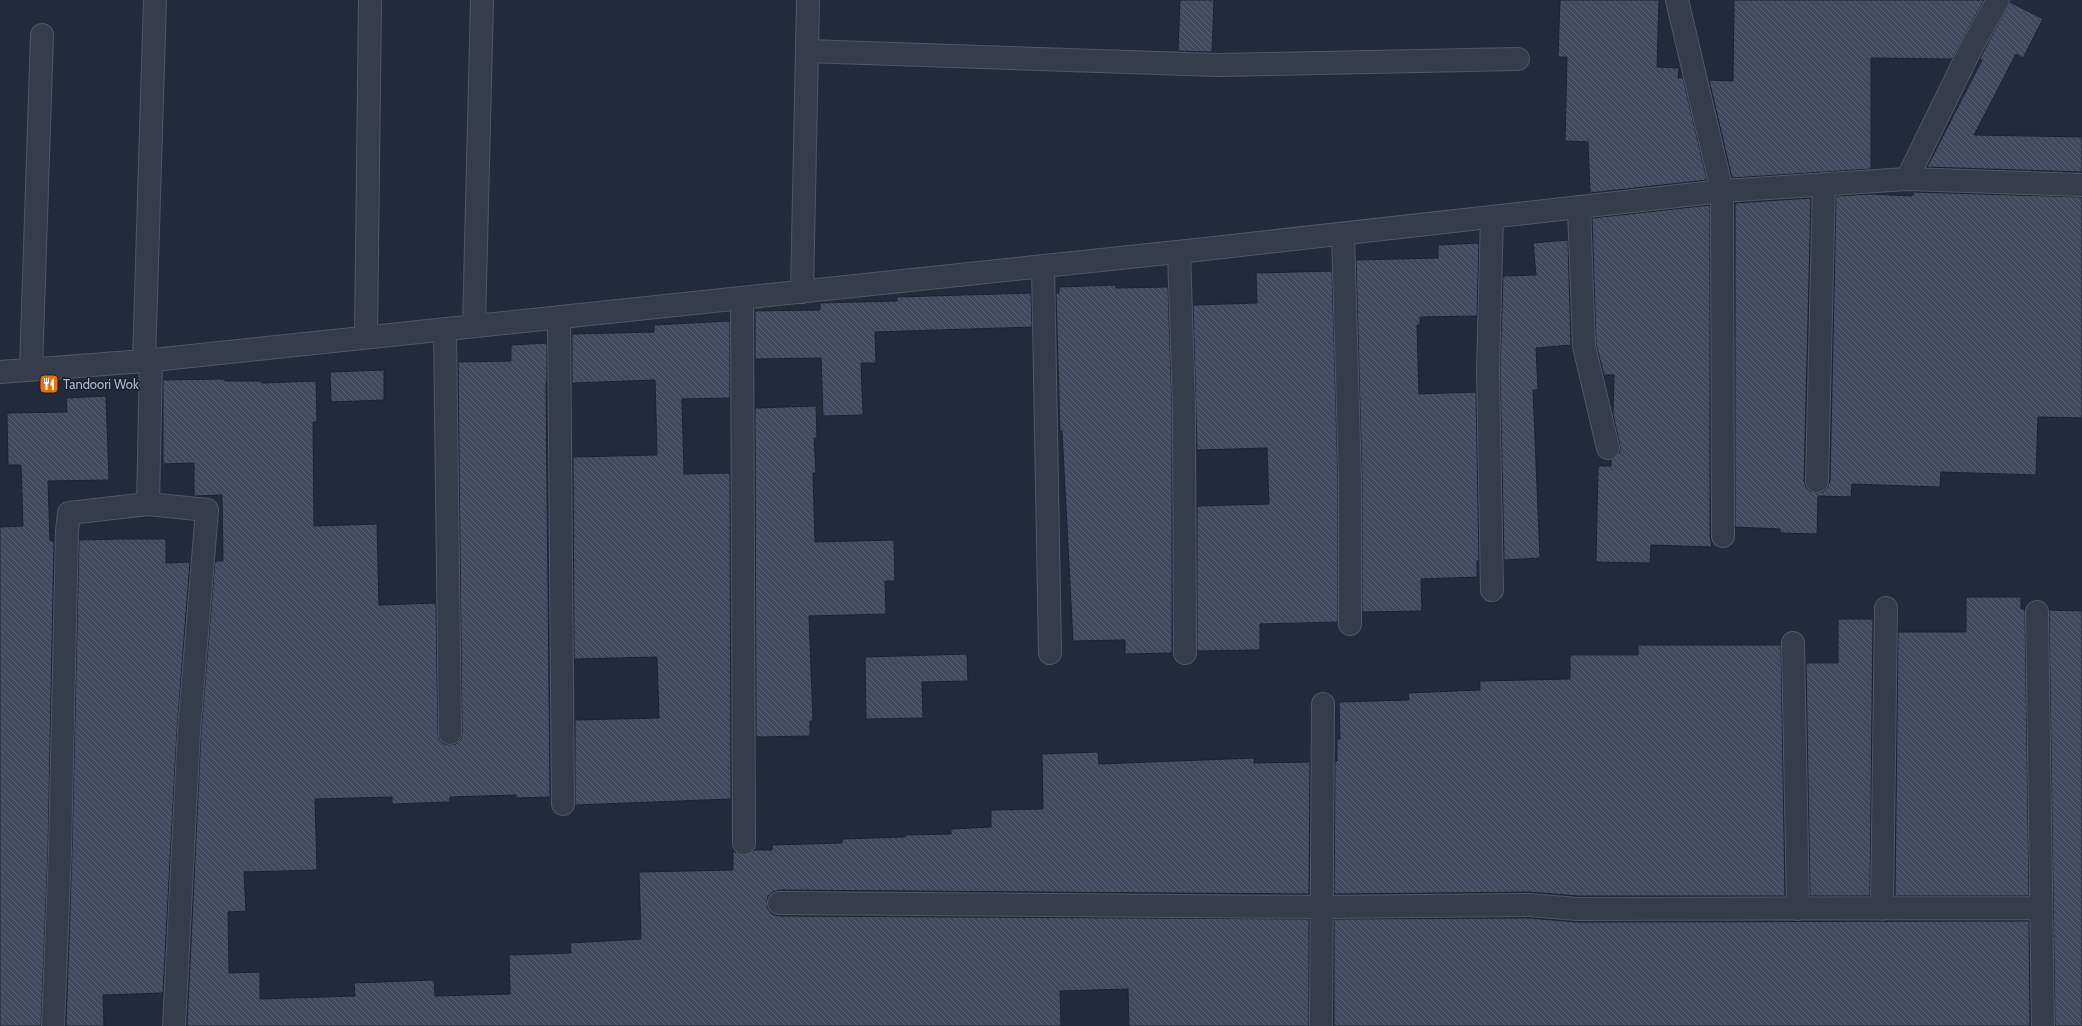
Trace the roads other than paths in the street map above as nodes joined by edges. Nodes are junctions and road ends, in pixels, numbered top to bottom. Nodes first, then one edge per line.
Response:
1 (155, 0) edge
2 (370, 0) edge
3 (482, 0) edge
4 (808, 0) edge
5 (1678, 0) edge
6 (1998, 0) edge
7 (42, 35) dead end
8 (807, 52) junction
9 (1518, 59) dead end
10 (1907, 179) junction
11 (1824, 184) junction
12 (2082, 185) edge
13 (1722, 191) junction
14 (1579, 207) junction
15 (1492, 217) junction
16 (1343, 234) junction
17 (1179, 252) junction
18 (1043, 266) junction
19 (802, 292) junction
20 (742, 298) junction
21 (559, 317) junction
22 (474, 326) junction
23 (445, 329) junction
24 (366, 337) junction
25 (148, 361) junction
26 (31, 369) junction
27 (0, 372) edge
28 (1608, 448) dead end
29 (1816, 482) dead end
30 (148, 504) junction
31 (1723, 536) dead end
32 (1492, 590) dead end
33 (1886, 608) dead end
34 (2038, 612) dead end
35 (1350, 624) dead end
36 (1793, 643) dead end
37 (1050, 653) dead end
38 (1185, 653) dead end
39 (1323, 704) dead end
40 (450, 733) dead end
41 (563, 804) dead end
42 (744, 842) dead end
43 (779, 903) dead end
44 (1322, 907) junction
45 (2041, 908) junction
46 (1798, 909) junction
47 (1882, 909) junction
48 (53, 1026) edge
49 (174, 1026) edge
50 (1321, 1026) edge
51 (2043, 1026) edge

1 - 25 street
2 - 24 street
3 - 22 street
4 - 8 street
5 - 13 street
6 - 10 street
7 - 26 street
8 - 9 street
8 - 19 street
10 - 11 street
10 - 12 street
11 - 13 street
11 - 29 street
13 - 14 street
13 - 31 street
14 - 15 street
14 - 28 street
15 - 16 street
15 - 32 street
16 - 17 street
16 - 35 street
17 - 18 street
17 - 38 street
18 - 19 street
18 - 37 street
19 - 20 street
20 - 21 street
20 - 42 street
21 - 22 street
21 - 41 street
22 - 23 street
23 - 24 street
23 - 40 street
24 - 25 street
25 - 26 street
25 - 30 street
26 - 27 street
30 - 48 street
30 - 49 street
33 - 47 street
34 - 45 street
36 - 46 street
39 - 44 street
43 - 44 street
44 - 46 street
44 - 50 street
45 - 47 street
45 - 51 street
46 - 47 street

